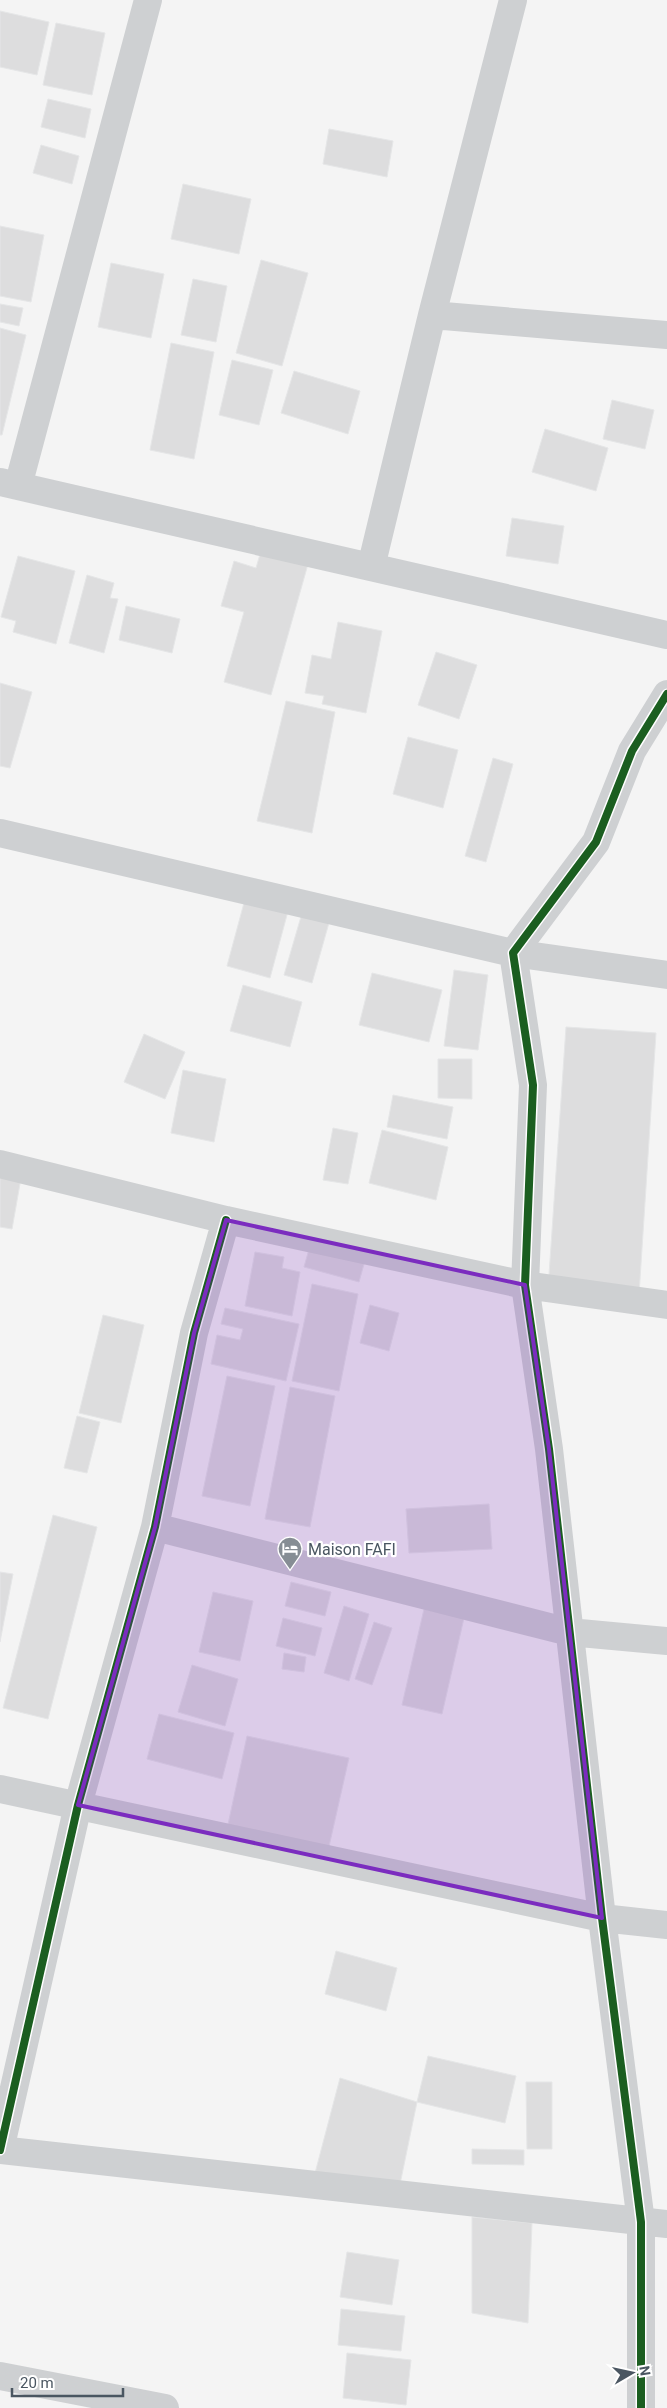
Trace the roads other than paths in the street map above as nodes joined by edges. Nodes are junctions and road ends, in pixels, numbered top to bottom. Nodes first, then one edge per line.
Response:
1 (148, 0) edge
2 (513, 0) edge
3 (432, 315) junction
4 (667, 335) edge
5 (9, 484) edge
6 (372, 567) junction
7 (667, 635) edge
8 (667, 694) edge
9 (0, 833) edge
10 (513, 953) junction
11 (667, 975) edge
12 (0, 1164) edge
13 (226, 1220) junction
14 (525, 1284) junction
15 (667, 1305) edge
16 (155, 1527) junction
17 (570, 1632) junction
18 (667, 1642) edge
19 (0, 1790) edge
20 (78, 1805) junction
21 (602, 1918) junction
22 (667, 1925) edge
23 (0, 2150) edge
24 (654, 2223) edge
25 (0, 2376) edge
26 (156, 2407) edge
27 (642, 2408) edge

1 - 5 street
2 - 3 street
3 - 4 street
3 - 6 street
5 - 6 street
6 - 7 street
8 - 10 street
9 - 10 street
10 - 11 street
10 - 14 street
12 - 13 street
13 - 14 street
13 - 16 street
14 - 15 street
14 - 17 street
16 - 17 street
16 - 20 street
17 - 18 street
17 - 21 street
19 - 20 street
20 - 21 street
20 - 23 street
21 - 22 street
21 - 24 street
23 - 24 street
24 - 27 street
25 - 26 street

